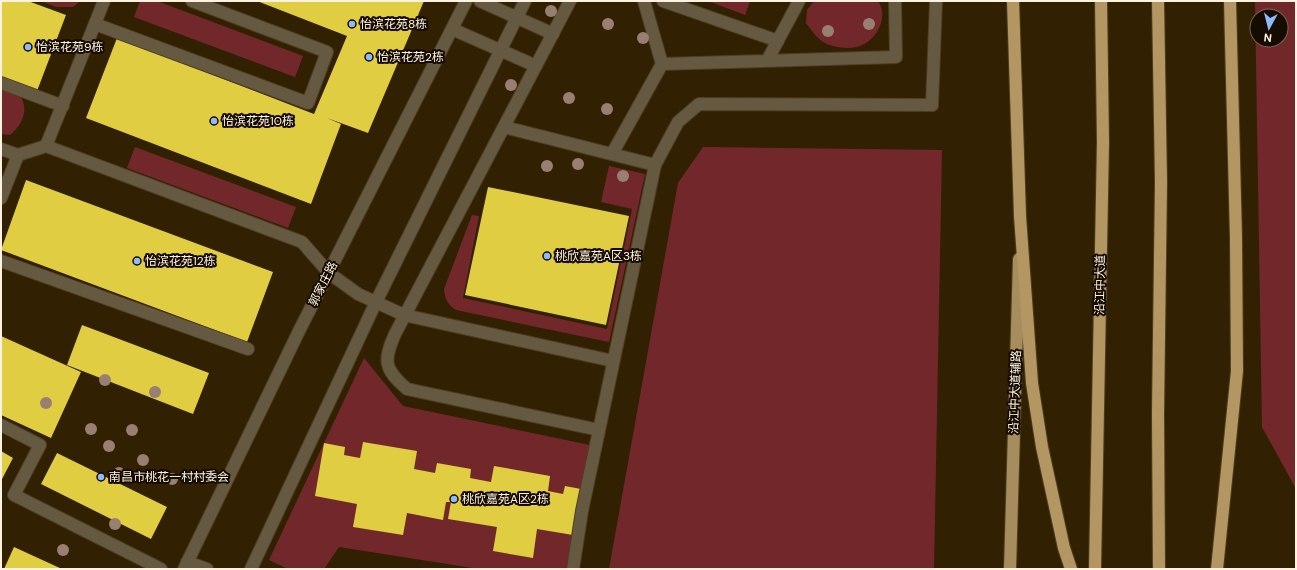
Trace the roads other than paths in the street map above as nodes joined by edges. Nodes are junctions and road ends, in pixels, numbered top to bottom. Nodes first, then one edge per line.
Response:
1 (104, 1) edge
2 (192, 1) edge
3 (466, 1) edge
4 (480, 1) edge
5 (525, 1) edge
6 (570, 1) edge
7 (644, 1) edge
8 (663, 1) edge
9 (798, 1) edge
10 (894, 1) edge
11 (936, 1) edge
12 (1013, 1) edge
13 (1101, 1) edge
14 (1158, 1) edge
15 (1230, 1) edge
16 (517, 18) junction
17 (95, 24) junction
18 (452, 29) junction
19 (553, 34) junction
20 (778, 41) junction
21 (501, 50) junction
22 (767, 61) junction
23 (662, 64) junction
24 (536, 66) junction
25 (1, 82) edge
26 (63, 106) junction
27 (504, 127) junction
28 (46, 146) junction
29 (1, 149) edge
30 (612, 154) junction
31 (18, 155) junction
32 (655, 165) junction
33 (1, 198) edge
34 (1020, 216) junction
35 (1, 261) edge
36 (329, 273) junction
37 (376, 302) junction
38 (404, 315) junction
39 (248, 350) dead end
40 (614, 361) junction
41 (1, 425) edge
42 (599, 430) junction
43 (186, 565) edge
44 (161, 569) edge
45 (207, 569) edge
46 (251, 569) edge
47 (573, 569) edge
48 (1010, 569) edge
49 (1071, 569) edge
50 (1095, 569) edge
51 (1160, 569) edge
52 (1217, 569) edge

1 - 17 street
2 - 17 street
3 - 18 street, 郭家庄路
4 - 16 street
5 - 16 street
6 - 19 street
7 - 23 street
8 - 20 street
9 - 20 street
10 - 22 street
11 - 32 street
12 - 34 highway
13 - 50 highway, 沿江中大道
14 - 51 highway
15 - 52 highway
16 - 19 street
16 - 21 street
17 - 26 street
18 - 21 street
18 - 36 street, 郭家庄路
19 - 24 street
20 - 22 street
21 - 24 street
21 - 37 street
22 - 23 street
23 - 30 street
24 - 27 street
25 - 26 street
26 - 28 street
27 - 30 street
27 - 38 street
28 - 31 street
28 - 36 street
29 - 31 street
30 - 32 street
31 - 33 street
32 - 40 street
34 - 48 main road, 沿江中大道辅路
34 - 49 highway
35 - 39 street
36 - 37 street
36 - 43 street, 郭家庄路
37 - 38 street
37 - 46 street
38 - 40 street
38 - 42 street
40 - 42 street
41 - 44 street
42 - 47 street
43 - 45 street

